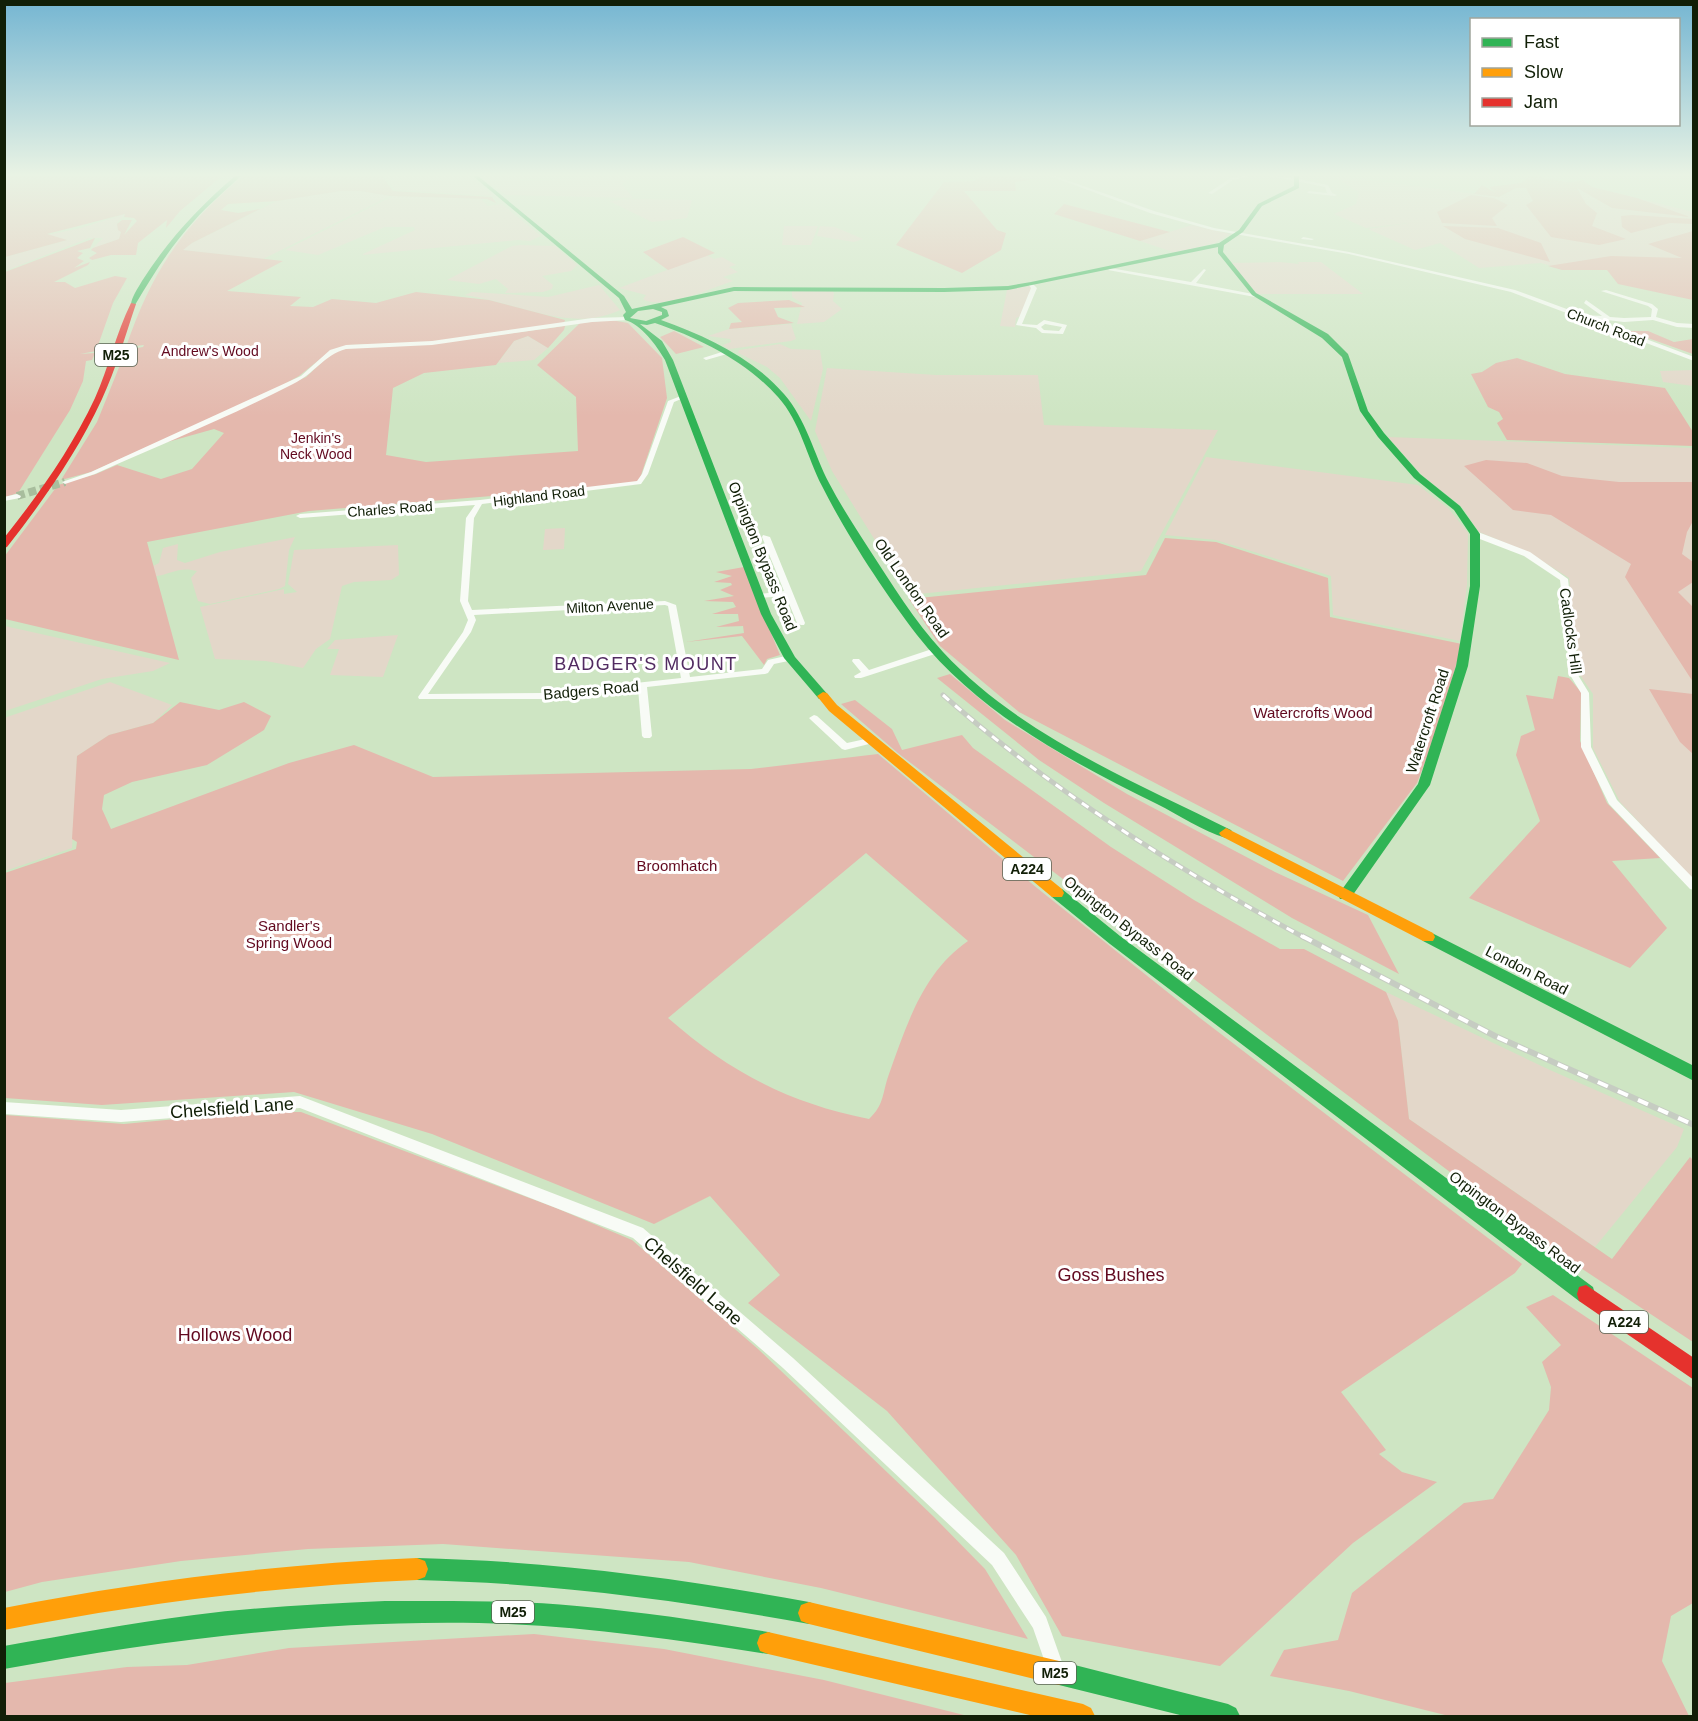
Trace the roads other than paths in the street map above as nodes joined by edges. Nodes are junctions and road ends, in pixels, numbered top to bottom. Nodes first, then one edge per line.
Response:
1 (151, 256) edge
2 (161, 256) edge
3 (573, 256) edge
4 (1166, 256) edge
5 (1224, 256) edge
6 (1364, 256) edge
7 (1110, 269) junction
8 (1204, 270) dead end
9 (1031, 284) junction
10 (1191, 284) junction
11 (1604, 291) dead end
12 (1256, 295) junction
13 (622, 297) junction
14 (1586, 302) dead end
15 (630, 316) junction
16 (659, 317) junction
17 (1579, 317) junction
18 (1608, 318) junction
19 (1653, 318) junction
20 (1642, 320) junction
21 (1649, 325) dead end
22 (1038, 327) dead end
23 (1693, 328) edge
24 (1682, 333) dead end
25 (725, 354) junction
26 (706, 359) dead end
27 (1694, 359) edge
28 (683, 397) junction
29 (65, 482) tunnel mouth
30 (17, 495) tunnel mouth
31 (4, 499) edge
32 (480, 502) junction
33 (300, 516) dead end
34 (4, 525) edge
35 (1475, 534) junction
36 (766, 537) dead end
37 (4, 545) edge
38 (788, 592) junction
39 (759, 596) junction
40 (471, 613) junction
41 (801, 623) dead end
42 (935, 651) junction
43 (790, 658) junction
44 (856, 661) dead end
45 (686, 681) junction
46 (642, 686) junction
47 (814, 718) dead end
48 (647, 736) dead end
49 (870, 741) junction
50 (1694, 886) edge
51 (1345, 895) junction
52 (1694, 1074) edge
53 (4, 1108) edge
54 (1694, 1370) edge
55 (4, 1619) edge
56 (4, 1658) edge
57 (1071, 1716) edge
58 (1083, 1716) edge
59 (1228, 1716) edge

1 - 34 main road, M25
2 - 37 main road, M25
3 - 13 main road, A224
4 - 7 main road
5 - 12 main road
6 - 17 street, Church Road
7 - 9 main road
7 - 10 street
8 - 10 street
9 - 16 main road
9 - 22 street
10 - 12 street
11 - 19 street
12 - 35 main road
13 - 15 main road, A224
13 - 16 main road, A224
14 - 18 street
15 - 16 main road
15 - 16 main road, Orpington Bypass Road / A224
15 - 29 street
16 - 25 main road, Old London Road
16 - 28 main road, Orpington Bypass Road / A224
17 - 18 street
17 - 27 street, Church Road
18 - 20 street
19 - 20 street
19 - 23 street
20 - 21 street
23 - 24 street
25 - 26 street
25 - 42 main road, Old London Road
28 - 32 street, Highland Road
28 - 39 main road, Orpington Bypass Road / A224
30 - 31 street
32 - 33 street, Charles Road
32 - 40 street, Highland Road
35 - 50 street, Cadlocks Hill
35 - 51 main road, Watercroft Road
36 - 38 street
38 - 39 street
38 - 41 street
39 - 43 main road, Orpington Bypass Road / A224
40 - 45 street, Milton Avenue
40 - 46 street, Badgers Road
42 - 44 street
42 - 51 main road, Old London Road
43 - 45 street, Badgers Road
43 - 49 main road, Orpington Bypass Road / A224
45 - 46 street, Badgers Road
46 - 48 street
47 - 49 street
49 - 54 main road, Orpington Bypass Road / A224
51 - 52 main road, London Road
53 - 57 street, Chelsfield Lane
55 - 59 main road, M25
56 - 58 main road, M25

